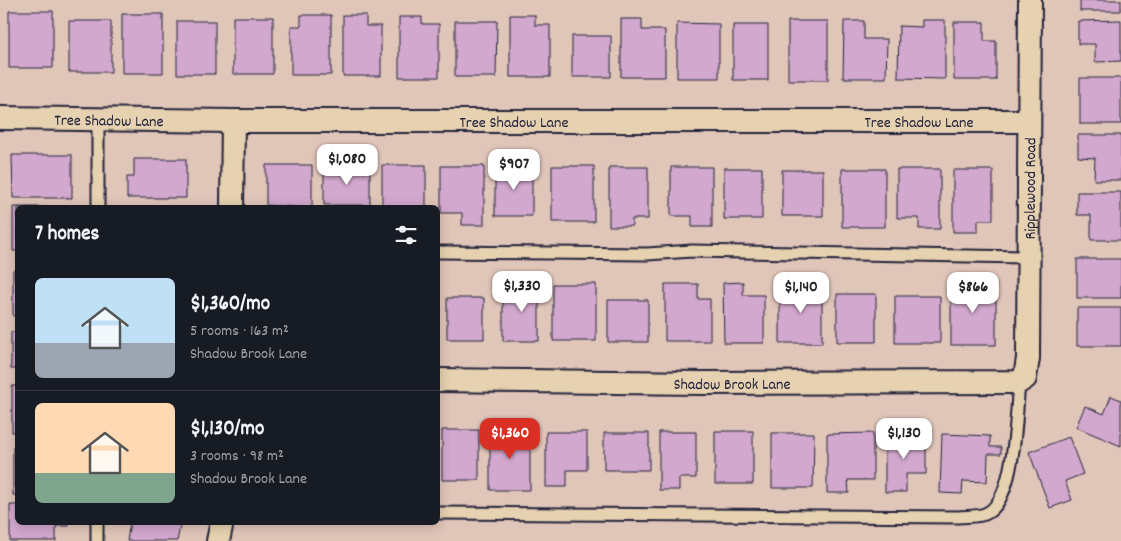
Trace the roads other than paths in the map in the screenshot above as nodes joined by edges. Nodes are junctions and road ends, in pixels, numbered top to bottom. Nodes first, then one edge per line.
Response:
1 (1030, 0) edge
2 (0, 118) edge
3 (98, 119) junction
4 (232, 121) junction
5 (1028, 121) junction
6 (98, 205) edge
7 (232, 205) edge
8 (440, 252) edge
9 (1029, 257) junction
10 (440, 380) edge
11 (1022, 380) junction
12 (440, 513) edge
13 (97, 525) edge
14 (221, 525) edge
15 (97, 541) edge
16 (218, 541) edge

1 - 5 street, Ripplewood Road
2 - 3 street, Tree Shadow Lane
3 - 4 street, Tree Shadow Lane
3 - 6 lane
4 - 5 street, Tree Shadow Lane
4 - 7 street
5 - 9 street, Ripplewood Road
8 - 9 lane
9 - 11 street, Ripplewood Road
10 - 11 street, Shadow Brook Lane
11 - 12 lane
13 - 15 lane
14 - 16 street

